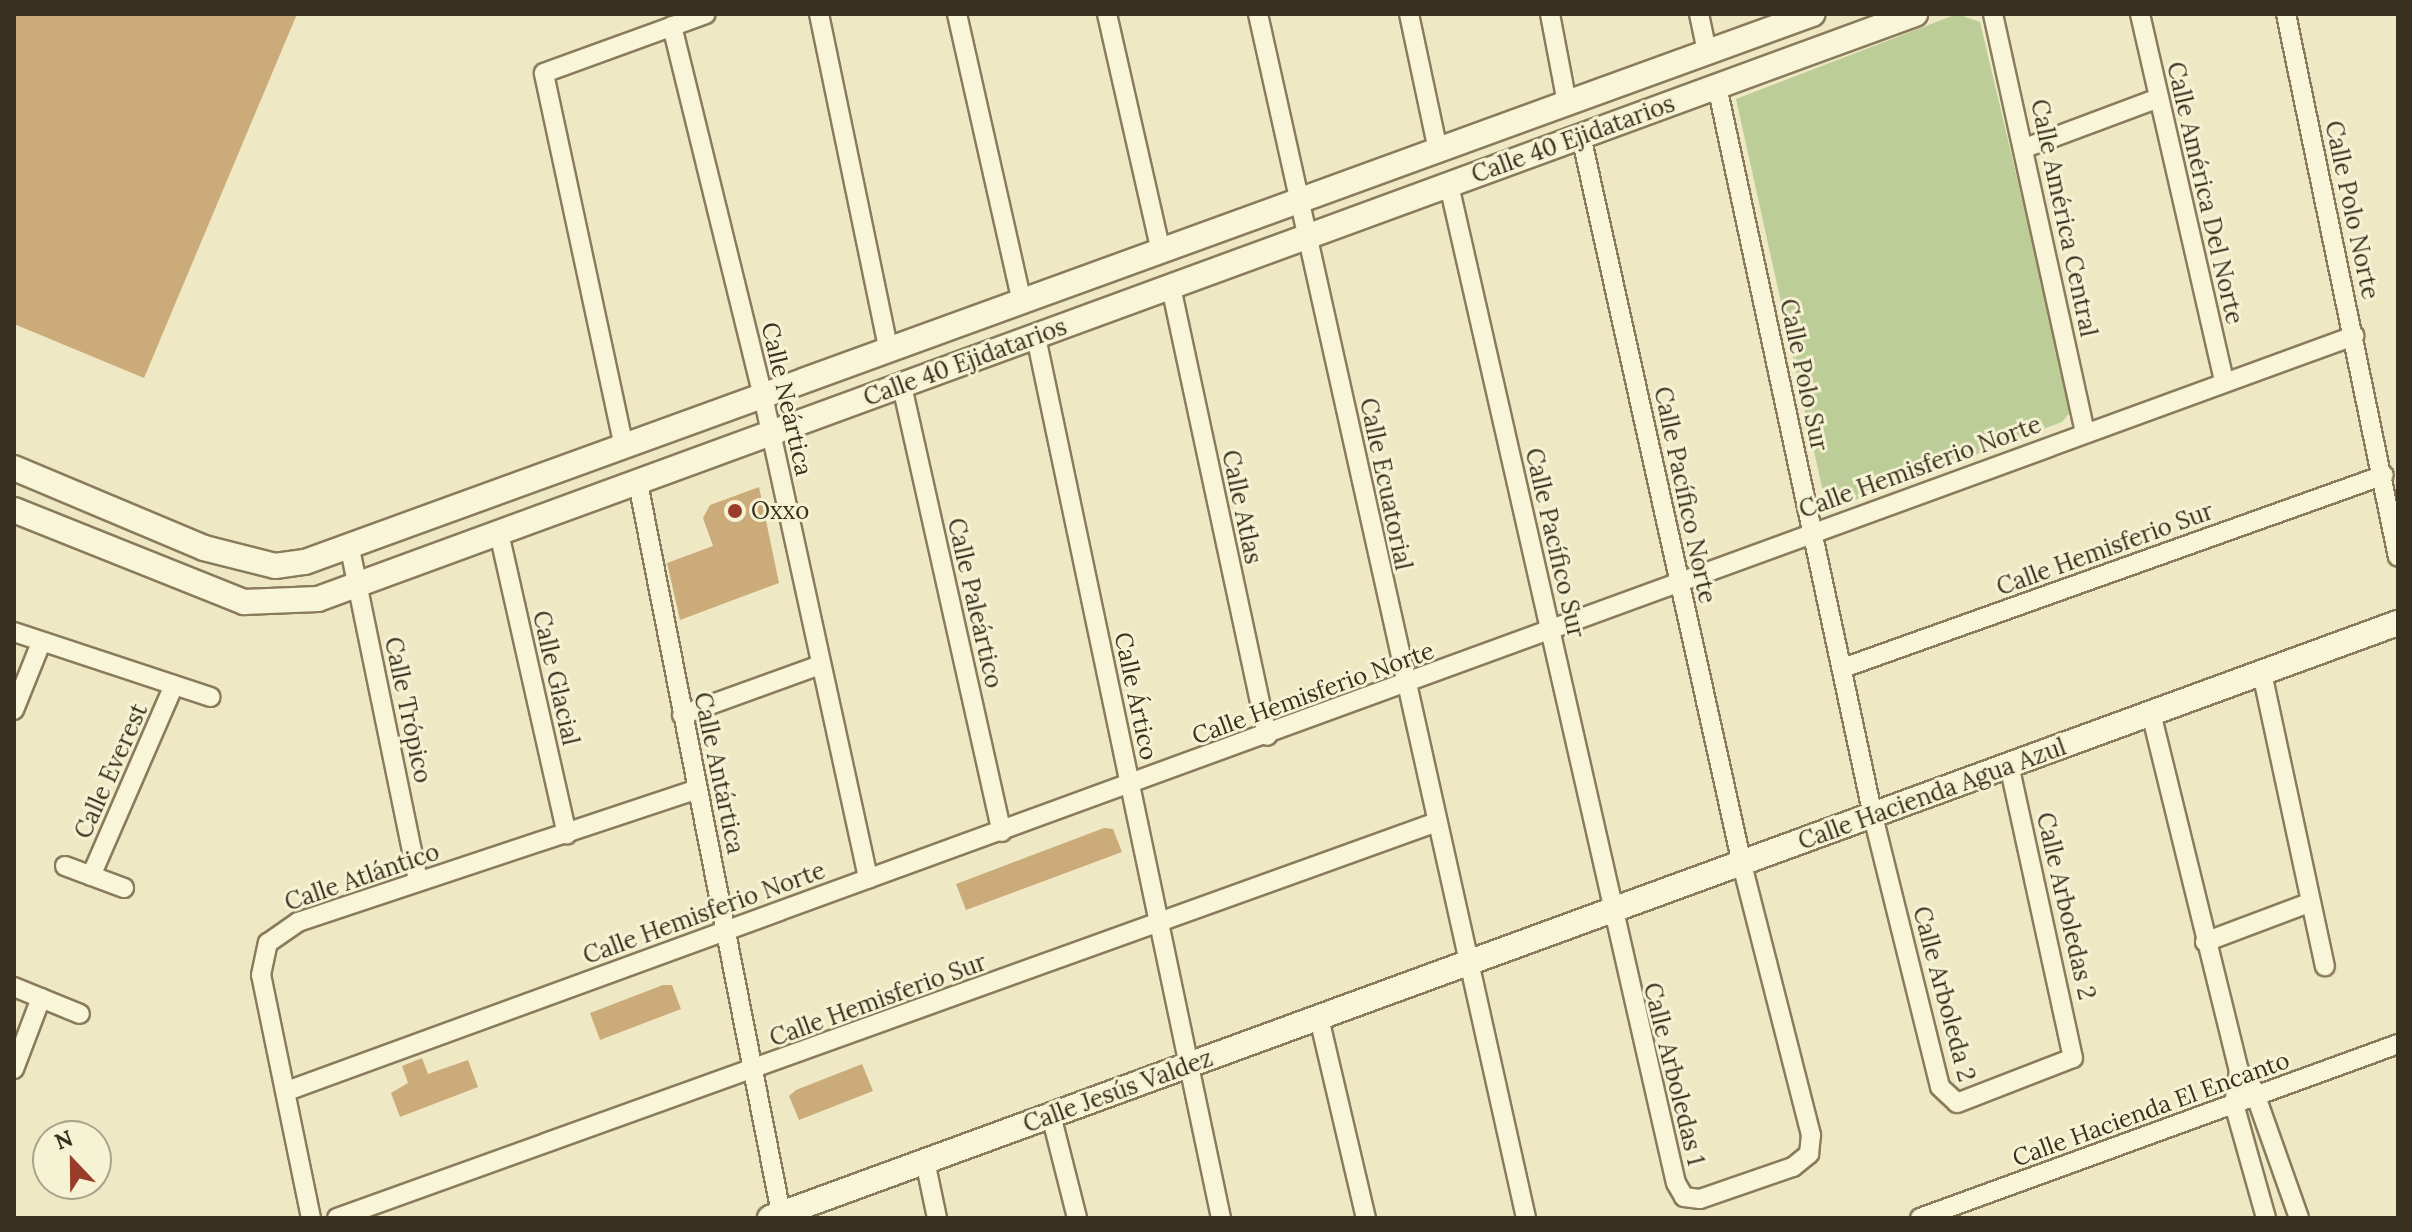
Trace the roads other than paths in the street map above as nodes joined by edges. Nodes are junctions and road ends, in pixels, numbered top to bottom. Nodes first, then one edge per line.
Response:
1 (706, 14) edge
2 (819, 14) edge
3 (957, 14) edge
4 (1107, 14) edge
5 (1258, 14) edge
6 (1409, 14) edge
7 (1550, 14) edge
8 (1699, 14) edge
9 (1812, 14) edge
10 (1915, 14) edge
11 (1993, 14) edge
12 (2140, 14) edge
13 (2286, 14) edge
14 (672, 26) junction
15 (1707, 52) junction
16 (1717, 86) junction
17 (2159, 98) junction
18 (1567, 103) junction
19 (1581, 136) junction
20 (2025, 148) junction
21 (1438, 150) junction
22 (1449, 185) junction
23 (1299, 201) junction
24 (1309, 236) junction
25 (1161, 251) junction
26 (1171, 287) junction
27 (1022, 302) junction
28 (2354, 336) junction
29 (1036, 337) junction
30 (889, 351) junction
31 (2224, 382) junction
32 (902, 386) junction
33 (763, 396) junction
34 (2085, 432) junction
35 (771, 433) junction
36 (624, 447) junction
37 (14, 468) edge
38 (2384, 475) junction
39 (638, 483) junction
40 (14, 510) edge
41 (1813, 531) junction
42 (499, 533) junction
43 (350, 549) junction
44 (2398, 557) edge
45 (1680, 582) junction
46 (358, 585) junction
47 (2398, 623) edge
48 (1551, 631) junction
49 (14, 632) edge
50 (41, 643) junction
51 (820, 665) junction
52 (1843, 668) junction
53 (2262, 673) junction
54 (174, 685) junction
55 (1404, 686) junction
56 (211, 697) dead end
57 (14, 710) edge
58 (2151, 713) junction
59 (682, 715) junction
60 (1267, 736) junction
61 (2009, 765) junction
62 (1130, 786) junction
63 (697, 789) junction
64 (1873, 816) junction
65 (1434, 823) junction
66 (1002, 832) junction
67 (567, 834) junction
68 (1742, 864) junction
69 (65, 866) dead end
70 (91, 876) junction
71 (868, 879) junction
72 (418, 881) junction
73 (124, 888) dead end
74 (2309, 903) junction
75 (1610, 912) junction
76 (1160, 925) junction
77 (728, 930) junction
78 (2205, 942) junction
79 (1466, 964) junction
80 (2325, 966) dead end
81 (14, 987) edge
82 (41, 998) junction
83 (80, 1014) dead end
84 (1319, 1018) junction
85 (2398, 1044) edge
86 (2073, 1058) joint
87 (1189, 1065) junction
88 (14, 1069) edge
89 (754, 1070) junction
90 (2239, 1070) junction
91 (287, 1091) junction
92 (2259, 1095) junction
93 (2234, 1104) junction
94 (1051, 1115) junction
95 (925, 1161) junction
96 (778, 1217) edge
97 (311, 1218) edge
98 (337, 1218) edge
99 (937, 1218) edge
100 (1077, 1218) edge
101 (1221, 1218) edge
102 (1366, 1218) edge
103 (1526, 1218) edge
104 (1920, 1218) edge
105 (2266, 1218) edge
106 (2299, 1218) edge

1 - 14 street
2 - 30 street
3 - 27 street
4 - 25 street
5 - 23 street, Calle Ecuatorial
6 - 21 street
7 - 18 street
8 - 15 street
9 - 15 main road, Calle 40 Ejidatarios
10 - 16 main road, Calle 40 Ejidatarios
11 - 20 street, Calle América Central
12 - 17 street, Calle América Del Norte
13 - 28 street, Calle Polo Norte
14 - 33 street, Calle Neártica
14 - 36 street
15 - 18 main road, Calle 40 Ejidatarios
16 - 19 main road, Calle 40 Ejidatarios
16 - 41 street, Calle Polo Sur
17 - 20 street
17 - 31 street, Calle América Del Norte
18 - 21 main road, Calle 40 Ejidatarios
19 - 22 main road, Calle 40 Ejidatarios
19 - 45 street, Calle Pacífico Norte
20 - 34 street, Calle América Central
21 - 23 main road, Calle 40 Ejidatarios
22 - 24 main road, Calle 40 Ejidatarios
22 - 48 street, Calle Pacífico Sur
23 - 24 street, Calle Ecuatorial
23 - 25 main road, Calle 40 Ejidatarios
24 - 26 main road, Calle 40 Ejidatarios
24 - 55 street, Calle Ecuatorial
25 - 27 main road, Calle 40 Ejidatarios
26 - 29 main road, Calle 40 Ejidatarios
26 - 60 street, Calle Atlas
27 - 30 main road, Calle 40 Ejidatarios
28 - 31 street, Calle Hemisferio Norte
28 - 38 street, Calle Polo Norte
29 - 32 main road, Calle 40 Ejidatarios
29 - 62 street, Calle Ártico
30 - 33 main road, Calle 40 Ejidatarios
31 - 34 street, Calle Hemisferio Norte
32 - 35 main road, Calle 40 Ejidatarios
32 - 66 street, Calle Paleártico
33 - 35 street, Calle Neártica
33 - 36 main road, Calle 40 Ejidatarios
34 - 41 street, Calle Hemisferio Norte
35 - 39 main road, Calle 40 Ejidatarios
35 - 51 street, Calle Neártica
36 - 43 main road, Calle 40 Ejidatarios
37 - 43 main road, Calle 40 Ejidatarios
38 - 44 street, Calle Polo Norte
38 - 52 street, Calle Hemisferio Sur
39 - 42 main road, Calle 40 Ejidatarios
39 - 59 street, Calle Antártica
40 - 46 main road, Calle 40 Ejidatarios
41 - 45 street, Calle Hemisferio Norte
41 - 52 street, Calle Polo Sur
42 - 46 main road, Calle 40 Ejidatarios
42 - 67 street, Calle Glacial
43 - 46 street, Calle Trópico
45 - 48 street, Calle Hemisferio Norte
45 - 68 street, Calle Pacífico Norte
46 - 72 street, Calle Trópico
47 - 53 main road, Calle Hacienda Agua Azul
48 - 55 street, Calle Hemisferio Norte
48 - 75 street, Calle Pacífico Sur
49 - 50 street
50 - 54 street
50 - 57 street
51 - 59 street
51 - 71 street, Calle Neártica
52 - 64 street, Calle Polo Sur
53 - 58 main road, Calle Hacienda Agua Azul
53 - 74 street
54 - 56 street
54 - 70 street, Calle Everest
55 - 60 street, Calle Hemisferio Norte
55 - 65 street, Calle Ecuatorial
58 - 61 main road, Calle Hacienda Agua Azul
58 - 78 street
59 - 63 street, Calle Antártica
60 - 62 street, Calle Hemisferio Norte
61 - 64 main road, Calle Hacienda Agua Azul
61 - 86 street, Calle Arboledas 2
62 - 66 street, Calle Hemisferio Norte
62 - 76 street, Calle Ártico
63 - 67 street, Calle Atlántico
63 - 77 street, Calle Antártica
64 - 68 main road, Calle Hacienda Agua Azul
64 - 86 street, Calle Arboleda 2
65 - 76 street, Calle Hemisferio Sur
65 - 79 street, Calle Ecuatorial
66 - 71 street, Calle Hemisferio Norte
67 - 72 street, Calle Atlántico
68 - 75 main road, Calle Hacienda Agua Azul
68 - 75 street, Calle Arboledas 1
69 - 70 street
70 - 73 street
71 - 77 street, Calle Hemisferio Norte
72 - 91 street, Calle Atlántico
74 - 78 street
74 - 80 street
75 - 79 main road, Calle Hacienda Agua Azul
76 - 87 street, Calle Ártico
76 - 89 street, Calle Hemisferio Sur
77 - 89 street, Calle Antártica
77 - 91 street, Calle Hemisferio Norte
78 - 90 street
79 - 84 main road, Calle Jesús Valdez
79 - 103 street, Calle Ecuatorial
81 - 82 street
82 - 83 street
82 - 88 street
84 - 87 main road, Calle Jesús Valdez
84 - 102 street
85 - 92 street, Calle Hacienda El Encanto
87 - 94 main road, Calle Jesús Valdez
87 - 101 street, Calle Ártico
89 - 96 street, Calle Antártica
89 - 98 street, Calle Hemisferio Sur
90 - 92 street
90 - 93 street
91 - 97 street, Calle Atlántico
92 - 93 street, Calle Hacienda El Encanto
92 - 106 street
93 - 104 street, Calle Hacienda El Encanto
93 - 105 street
94 - 95 main road, Calle Jesús Valdez
94 - 100 street
95 - 96 main road, Calle Jesús Valdez
95 - 99 street

